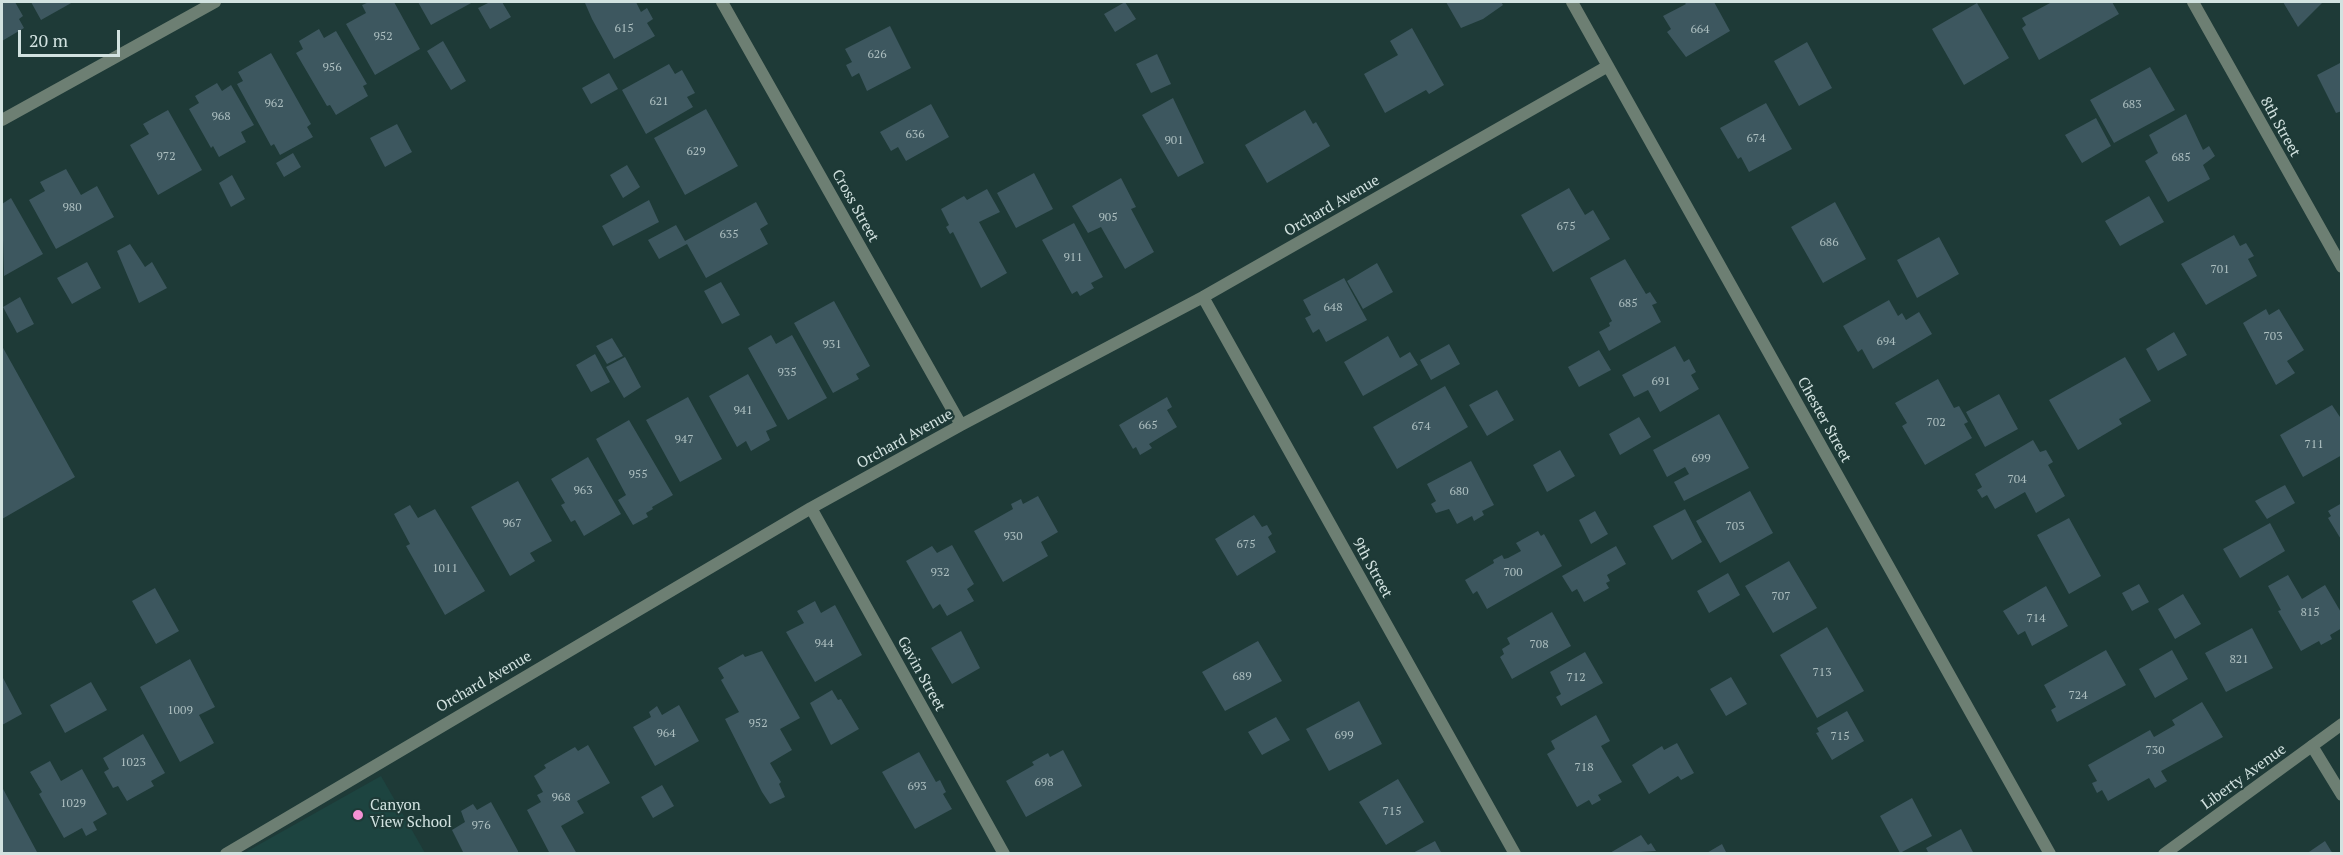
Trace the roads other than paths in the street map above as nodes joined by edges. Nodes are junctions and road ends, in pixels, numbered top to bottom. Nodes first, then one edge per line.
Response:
1 (215, 2) edge
2 (723, 2) edge
3 (1572, 2) edge
4 (2193, 2) edge
5 (1608, 66) junction
6 (2, 120) edge
7 (2342, 267) edge
8 (1203, 297) junction
9 (961, 425) junction
10 (811, 508) junction
11 (2342, 724) edge
12 (2312, 746) junction
13 (2342, 795) edge
14 (226, 854) edge
15 (1004, 854) edge
16 (1515, 854) edge
17 (2050, 854) edge
18 (2164, 854) edge

1 - 6 street
2 - 9 street, Cross Street
3 - 5 street, Chester Street
4 - 7 street, 8th Street
5 - 8 street, Orchard Avenue
5 - 17 street, Chester Street
8 - 9 street, Orchard Avenue
8 - 16 street, 9th Street
9 - 10 street, Orchard Avenue
10 - 14 street, Orchard Avenue
10 - 15 street, Gavin Street
11 - 12 street, Liberty Avenue
12 - 13 street
12 - 18 street, Liberty Avenue

